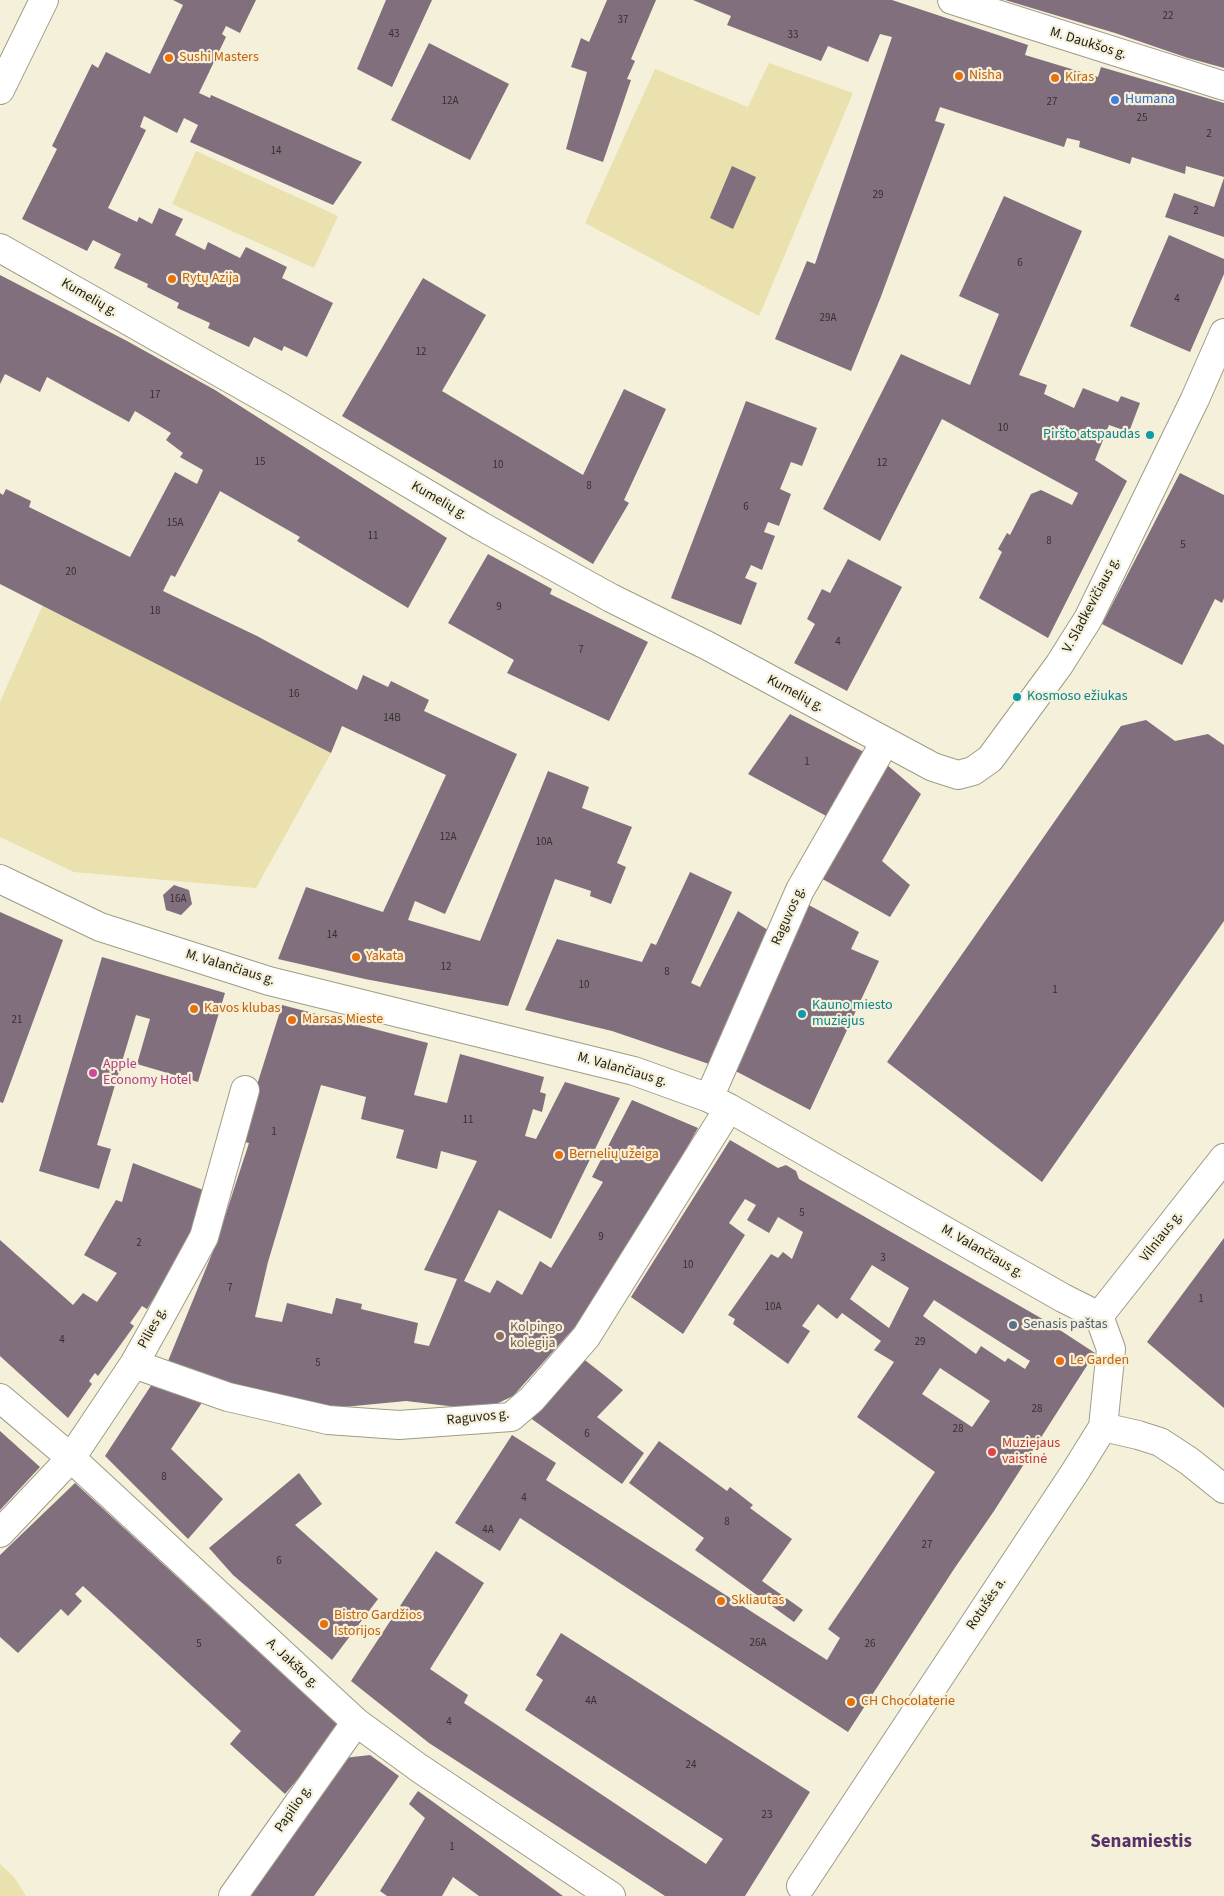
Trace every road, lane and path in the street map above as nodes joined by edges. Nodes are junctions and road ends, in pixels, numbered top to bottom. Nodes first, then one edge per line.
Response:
1 (44, 0) edge
2 (952, 0) edge
3 (1224, 86) edge
4 (0, 90) edge
5 (0, 248) edge
6 (1224, 333) edge
7 (885, 742) junction
8 (0, 879) edge
9 (245, 1090) dead end
10 (719, 1103) junction
11 (1224, 1158) edge
12 (1099, 1316) junction
13 (134, 1364) junction
14 (0, 1398) edge
15 (1103, 1427) junction
16 (71, 1458) junction
17 (1224, 1488) edge
18 (0, 1533) edge
19 (356, 1722) junction
20 (798, 1891) edge
21 (233, 1896) edge
22 (611, 1896) edge

1 - 4 street
2 - 3 street, M. Daukšos g.
5 - 7 street, Kumelių g.
6 - 7 street, V. Sladkevičiaus g.
7 - 10 street, Raguvos g.
8 - 10 street, M. Valančiaus g.
9 - 13 street, Pilies g.
10 - 12 street, M. Valančiaus g.
10 - 13 street, Raguvos g.
11 - 12 street, Vilniaus g.
12 - 15 street
13 - 16 street, Pilies g.
14 - 16 street, A. Jakšto g.
15 - 17 street
15 - 20 street, Rotušės a.
16 - 18 street, Pilies g.
16 - 19 street, A. Jakšto g.
19 - 21 street, Papilio g.
19 - 22 street, A. Jakšto g.

